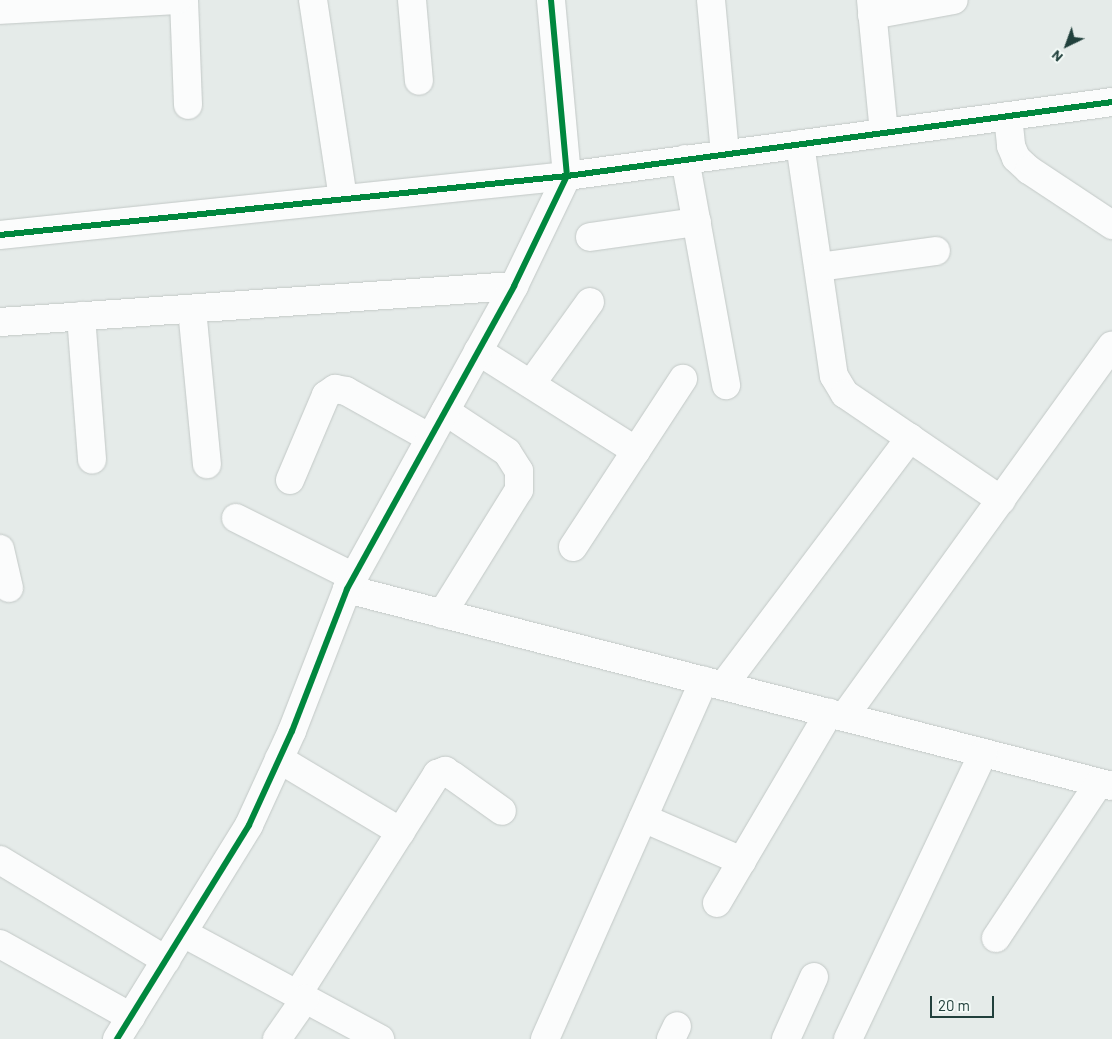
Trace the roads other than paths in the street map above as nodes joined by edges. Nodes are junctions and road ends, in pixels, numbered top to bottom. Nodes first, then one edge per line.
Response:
1 (177, 0) edge
2 (184, 0) edge
3 (313, 0) edge
4 (412, 0) edge
5 (551, 0) edge
6 (711, 0) edge
7 (954, 0) edge
8 (871, 7) edge
9 (0, 10) edge
10 (419, 82) dead end
11 (1112, 102) edge
12 (188, 105) dead end
13 (1008, 116) junction
14 (884, 132) junction
15 (800, 144) junction
16 (725, 154) junction
17 (685, 159) junction
18 (567, 176) junction
19 (343, 199) junction
20 (696, 222) junction
21 (1112, 225) edge
22 (0, 235) edge
23 (590, 237) dead end
24 (936, 251) dead end
25 (819, 267) junction
26 (514, 286) junction
27 (590, 302) dead end
28 (192, 309) junction
29 (81, 316) junction
30 (0, 322) edge
31 (1112, 346) edge
32 (478, 351) junction
33 (683, 379) dead end
34 (531, 384) junction
35 (726, 384) dead end
36 (445, 411) junction
37 (430, 438) junction
38 (910, 438) junction
39 (636, 451) junction
40 (92, 460) dead end
41 (207, 464) dead end
42 (290, 480) dead end
43 (1001, 500) junction
44 (236, 518) dead end
45 (573, 547) dead end
46 (0, 549) edge
47 (350, 583) junction
48 (9, 588) dead end
49 (442, 614) junction
50 (713, 684) junction
51 (837, 715) junction
52 (983, 753) junction
53 (279, 759) junction
54 (1105, 784) edge
55 (502, 811) dead end
56 (643, 818) junction
57 (401, 832) junction
58 (0, 860) edge
59 (742, 861) junction
60 (717, 903) dead end
61 (183, 933) junction
62 (996, 938) dead end
63 (5, 956) edge
64 (166, 960) junction
65 (814, 977) dead end
66 (301, 997) junction
67 (124, 1028) edge
68 (277, 1039) edge
69 (380, 1039) edge
70 (545, 1039) edge
71 (786, 1039) edge
72 (848, 1039) edge

1 - 9 street
2 - 12 street
3 - 19 street
4 - 10 street
5 - 18 street
6 - 16 street
7 - 8 street
8 - 14 street
11 - 13 street
13 - 14 street
13 - 21 street
14 - 15 street
15 - 16 street
15 - 25 street
16 - 17 street
17 - 18 street
17 - 20 street
18 - 19 street
18 - 26 street
19 - 22 street
20 - 23 street
20 - 35 street
24 - 25 street
25 - 38 street
26 - 28 street
26 - 32 street
27 - 34 street
28 - 29 street
28 - 41 street
29 - 30 street
29 - 40 street
31 - 43 street
32 - 34 street
32 - 36 street
33 - 39 street
34 - 39 street
36 - 37 street
36 - 49 street
37 - 42 street
37 - 47 street
38 - 43 street
38 - 50 street
39 - 45 street
43 - 51 street
44 - 47 street
46 - 48 street
47 - 49 street
47 - 53 street
49 - 50 street
50 - 51 street
50 - 56 street
51 - 52 street
51 - 59 street
52 - 54 street
52 - 72 street
53 - 57 street
53 - 61 street
54 - 62 street
55 - 57 street
56 - 59 street
56 - 70 street
57 - 66 street
58 - 64 street
59 - 60 street
61 - 64 street
61 - 66 street
63 - 67 street
64 - 67 street
65 - 71 street
66 - 68 street
66 - 69 street

